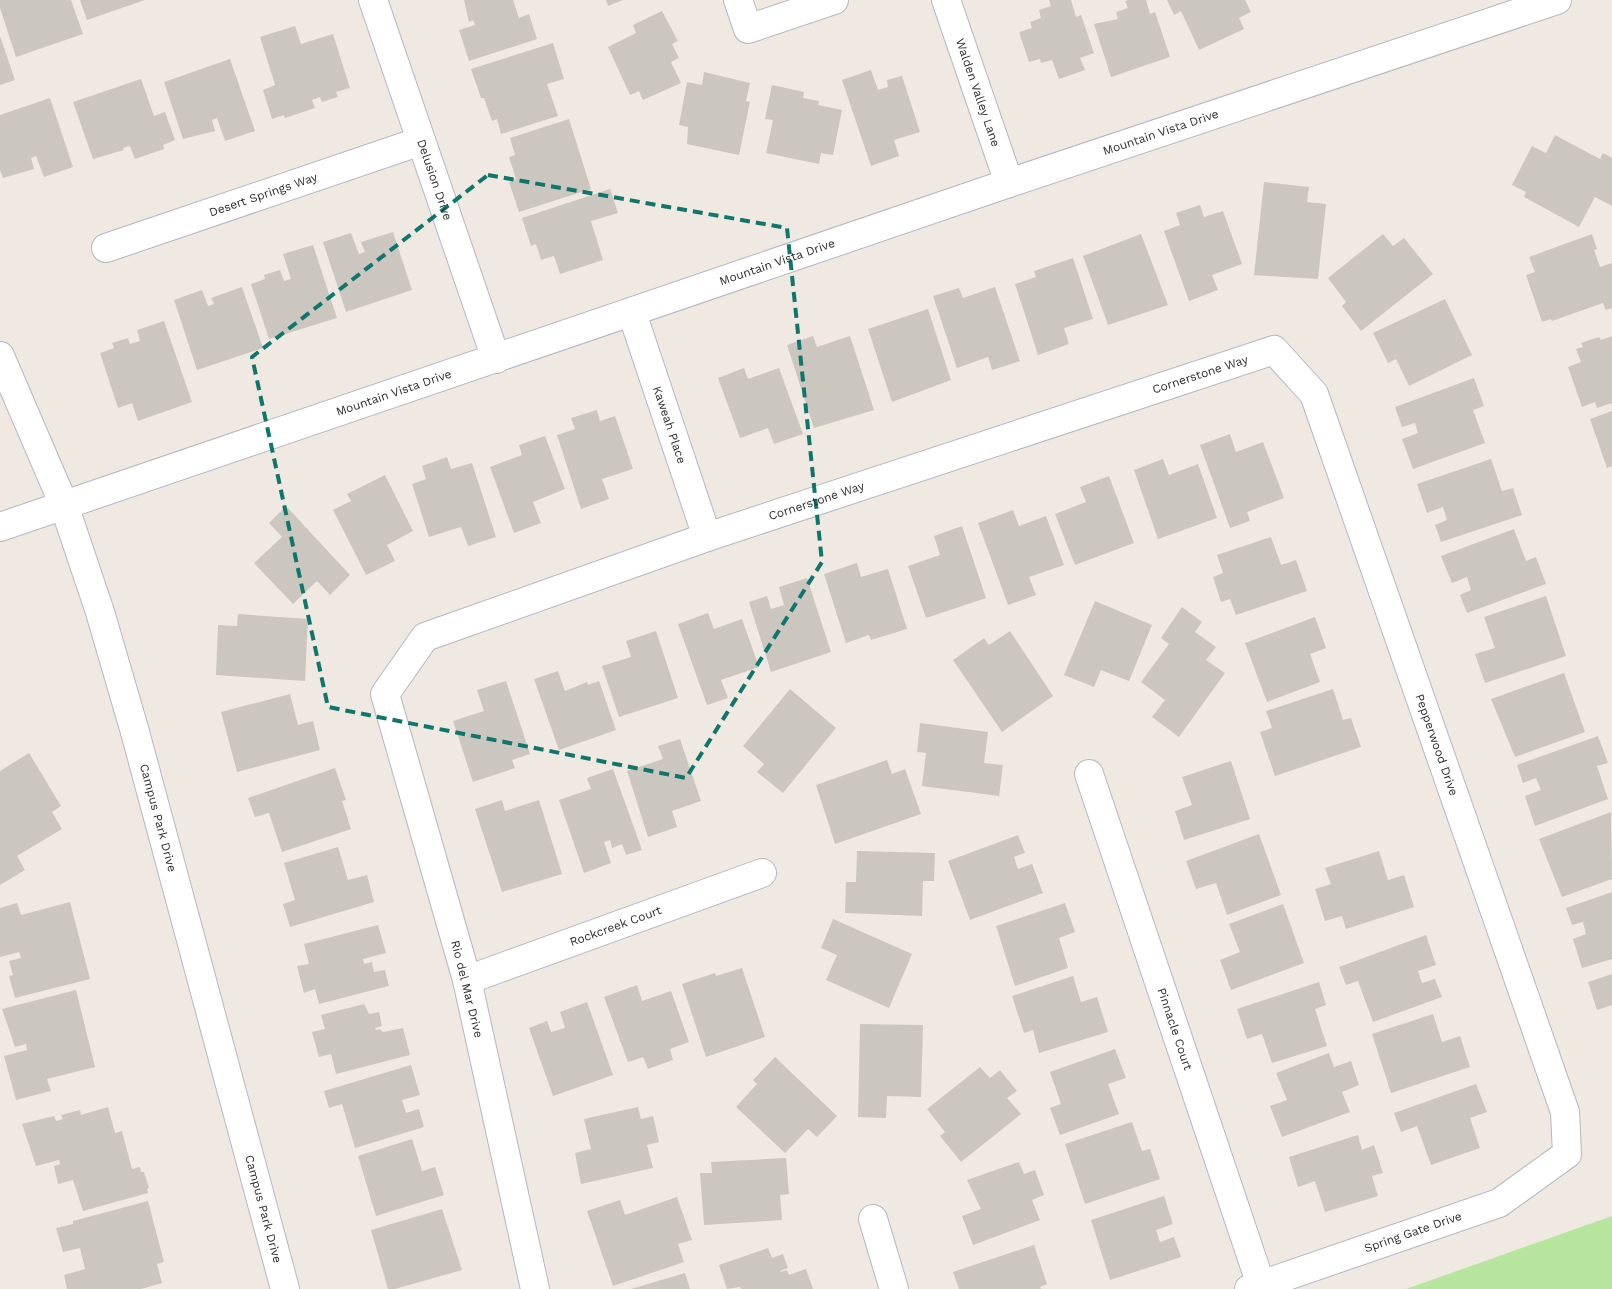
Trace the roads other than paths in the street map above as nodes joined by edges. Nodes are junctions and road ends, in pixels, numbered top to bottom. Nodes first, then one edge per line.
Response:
1 (373, 0) edge
2 (738, 0) edge
3 (834, 0) edge
4 (946, 0) edge
5 (1557, 0) edge
6 (421, 141) junction
7 (1009, 183) junction
8 (106, 248) dead end
9 (632, 313) junction
10 (1274, 350) joint
11 (0, 356) edge
12 (496, 359) junction
13 (64, 505) junction
14 (0, 527) edge
15 (707, 537) junction
16 (385, 694) joint
17 (1089, 774) dead end
18 (762, 873) dead end
19 (467, 980) junction
20 (1567, 1154) joint
21 (873, 1219) dead end
22 (1255, 1287) edge
23 (285, 1289) edge
24 (535, 1289) edge
25 (894, 1289) edge

1 - 6 street, Delusion Drive
2 - 3 street
4 - 7 street, Walden Valley Lane
5 - 7 street, Mountain Vista Drive
6 - 8 street, Desert Springs Way
6 - 12 street, Delusion Drive
7 - 9 street, Mountain Vista Drive
9 - 12 street, Mountain Vista Drive
9 - 15 street, Kaweah Place
10 - 15 street, Cornerstone Way
10 - 20 street, Pepperwood Drive
11 - 13 street, Campus Park Drive
12 - 13 street, Mountain Vista Drive
13 - 14 street, Mountain Vista Drive
13 - 23 street, Campus Park Drive
15 - 16 street, Cornerstone Way
16 - 19 street, Rio del Mar Drive
17 - 22 street, Pinnacle Court
18 - 19 street, Rockcreek Court
19 - 24 street, Rio del Mar Drive
20 - 22 street, Spring Gate Drive
21 - 25 street

